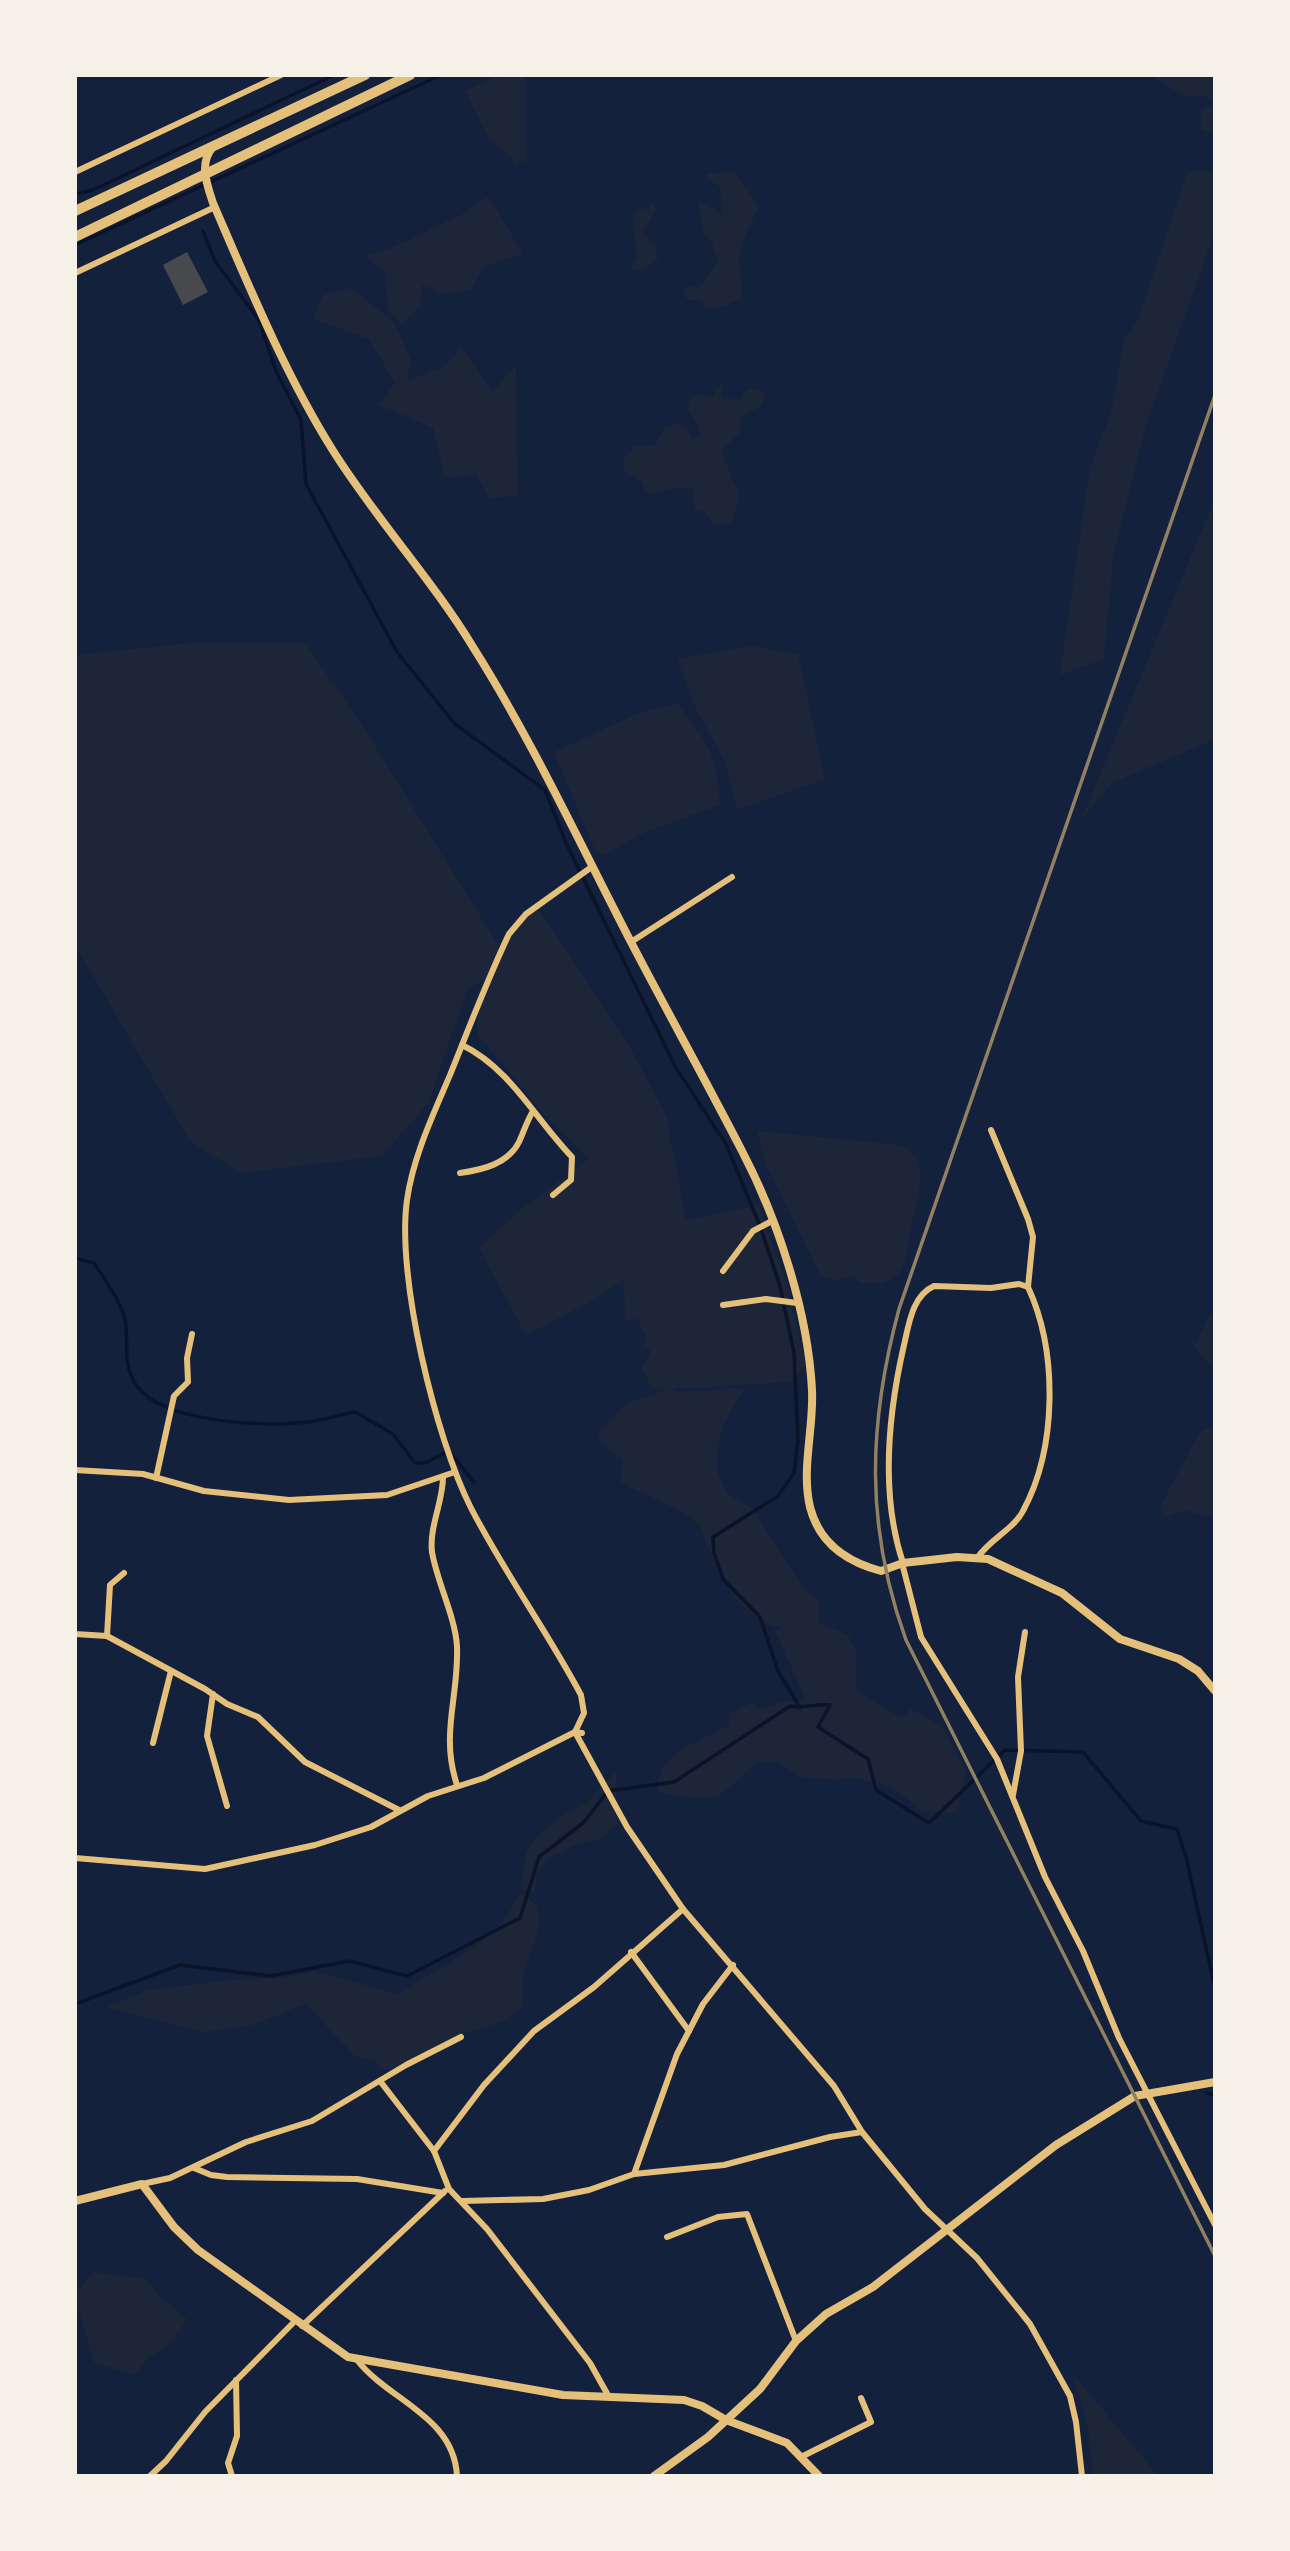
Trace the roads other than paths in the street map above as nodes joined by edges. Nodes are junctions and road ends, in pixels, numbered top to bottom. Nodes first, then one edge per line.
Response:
1 (281, 75) edge
2 (365, 75) edge
3 (410, 75) edge
4 (215, 145) junction
5 (75, 172) edge
6 (205, 174) junction
7 (215, 206) junction
8 (75, 211) edge
9 (75, 237) edge
10 (75, 273) edge
11 (593, 866) junction
12 (732, 877) dead end
13 (631, 942) junction
14 (462, 1045) junction
15 (533, 1111) junction
16 (990, 1130) dead end
17 (460, 1173) dead end
18 (553, 1195) dead end
19 (772, 1221) junction
20 (723, 1271) dead end
21 (1028, 1287) junction
22 (797, 1304) junction
23 (723, 1305) dead end
24 (192, 1334) dead end
25 (75, 1470) edge
26 (456, 1472) junction
27 (443, 1477) junction
28 (156, 1478) junction
29 (978, 1557) junction
30 (903, 1563) junction
31 (124, 1573) dead end
32 (1025, 1632) dead end
33 (75, 1634) edge
34 (107, 1636) junction
35 (171, 1671) junction
36 (1215, 1691) edge
37 (213, 1694) junction
38 (578, 1732) junction
39 (153, 1743) dead end
40 (457, 1785) junction
41 (1012, 1797) junction
42 (227, 1806) dead end
43 (399, 1810) junction
44 (75, 1858) edge
45 (683, 1909) junction
46 (631, 1952) junction
47 (733, 1965) junction
48 (690, 2031) junction
49 (461, 2037) dead end
50 (380, 2081) junction
51 (1215, 2082) edge
52 (1147, 2092) junction
53 (862, 2132) junction
54 (434, 2151) junction
55 (194, 2168) junction
56 (634, 2174) junction
57 (142, 2184) junction
58 (446, 2191) junction
59 (75, 2201) edge
60 (463, 2201) junction
61 (1215, 2225) edge
62 (947, 2231) junction
63 (667, 2237) dead end
64 (298, 2323) junction
65 (796, 2340) junction
66 (358, 2360) junction
67 (236, 2380) junction
68 (609, 2397) junction
69 (860, 2399) dead end
70 (726, 2420) junction
71 (803, 2456) junction
72 (150, 2476) edge
73 (232, 2476) edge
74 (457, 2476) edge
75 (654, 2476) edge
76 (819, 2476) edge
77 (1082, 2476) edge

1 - 5 street
2 - 4 highway
3 - 6 highway
4 - 6 street
4 - 8 highway
6 - 7 street
6 - 9 highway
7 - 10 street
7 - 11 street
11 - 13 street
11 - 14 street
12 - 13 street
13 - 19 street
14 - 15 street
14 - 26 street
15 - 17 street
15 - 18 street
16 - 21 street
19 - 20 street
19 - 22 street
21 - 29 street
21 - 30 street
22 - 23 street
22 - 30 street
24 - 28 street
25 - 28 street
26 - 27 street
26 - 38 street
27 - 28 street
27 - 40 street
29 - 30 street
29 - 36 street
30 - 41 street
31 - 34 street
32 - 41 street
33 - 34 street
34 - 35 street
35 - 37 street
35 - 39 street
37 - 42 street
37 - 43 street
38 - 40 street
38 - 45 street
40 - 43 street
41 - 52 street
43 - 44 street
45 - 46 street
45 - 47 street
46 - 48 street
46 - 54 street
47 - 48 street
47 - 53 street
48 - 56 street
49 - 50 street
50 - 54 street
50 - 55 street
51 - 52 street
52 - 61 street
52 - 62 street
53 - 56 street
53 - 62 street
54 - 58 street
55 - 57 street
55 - 58 street
56 - 60 street
57 - 59 street
57 - 64 street
58 - 60 street
58 - 64 street
60 - 68 street
62 - 65 street
62 - 77 street
63 - 65 street
64 - 66 street
64 - 67 street
65 - 70 street
66 - 68 street
66 - 74 street
67 - 72 street
67 - 73 street
68 - 70 street
69 - 71 street
70 - 71 street
70 - 75 street
71 - 76 street

